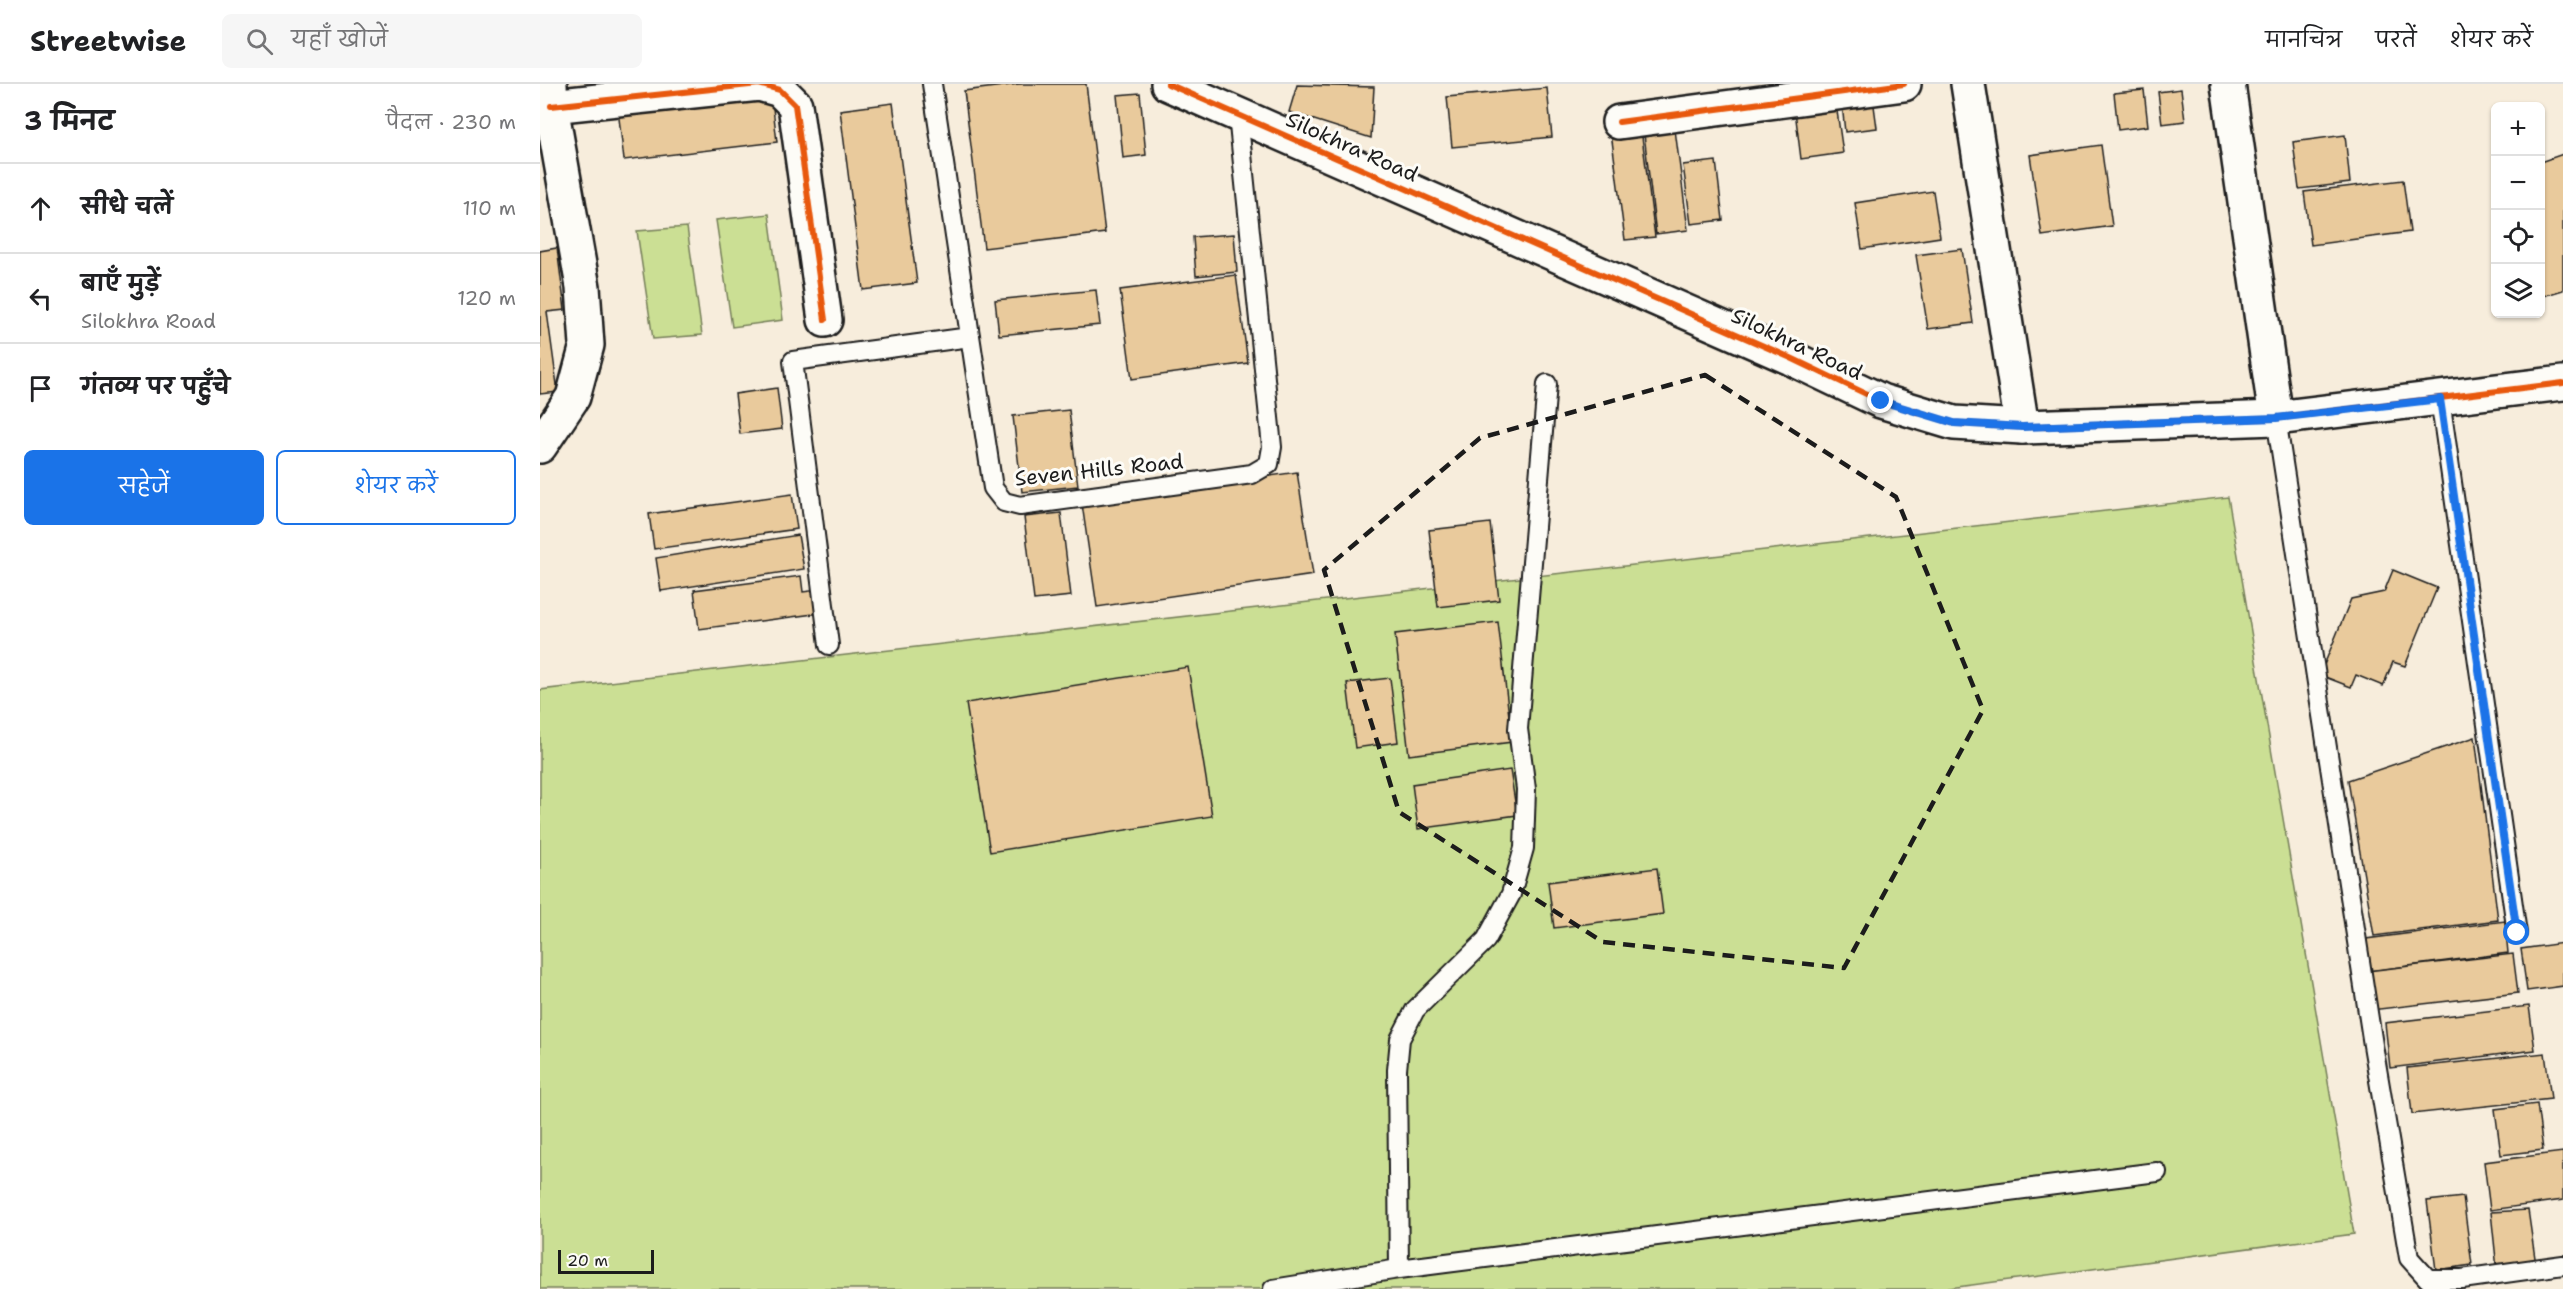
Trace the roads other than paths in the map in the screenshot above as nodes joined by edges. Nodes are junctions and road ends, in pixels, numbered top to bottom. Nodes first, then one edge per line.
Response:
1 (932, 84) edge
2 (1168, 84) edge
3 (1904, 84) edge
4 (1968, 84) edge
5 (2228, 84) edge
6 (1769, 93) edge
7 (550, 95) edge
8 (1238, 115) junction
9 (1619, 122) dead end
10 (825, 320) dead end
11 (969, 337) junction
12 (1547, 384) dead end
13 (2563, 384) edge
14 (2440, 399) junction
15 (2276, 418) junction
16 (2022, 427) junction
17 (540, 446) edge
18 (830, 645) dead end
19 (2517, 933) dead end
20 (2157, 1172) dead end
21 (2563, 1265) edge
22 (1399, 1269) junction
23 (1273, 1289) edge

1 - 11 lane, Seven Hills Road
2 - 8 street, Silokhra Road
3 - 6 street
4 - 16 street
5 - 15 street
6 - 9 street
7 - 10 street
7 - 17 street
8 - 11 lane, Seven Hills Road
8 - 16 street, Silokhra Road
11 - 18 lane
12 - 22 lane
13 - 14 street, Silokhra Road
14 - 15 street, Silokhra Road
14 - 19 lane
15 - 16 street, Silokhra Road
15 - 21 lane
20 - 22 lane
22 - 23 lane

